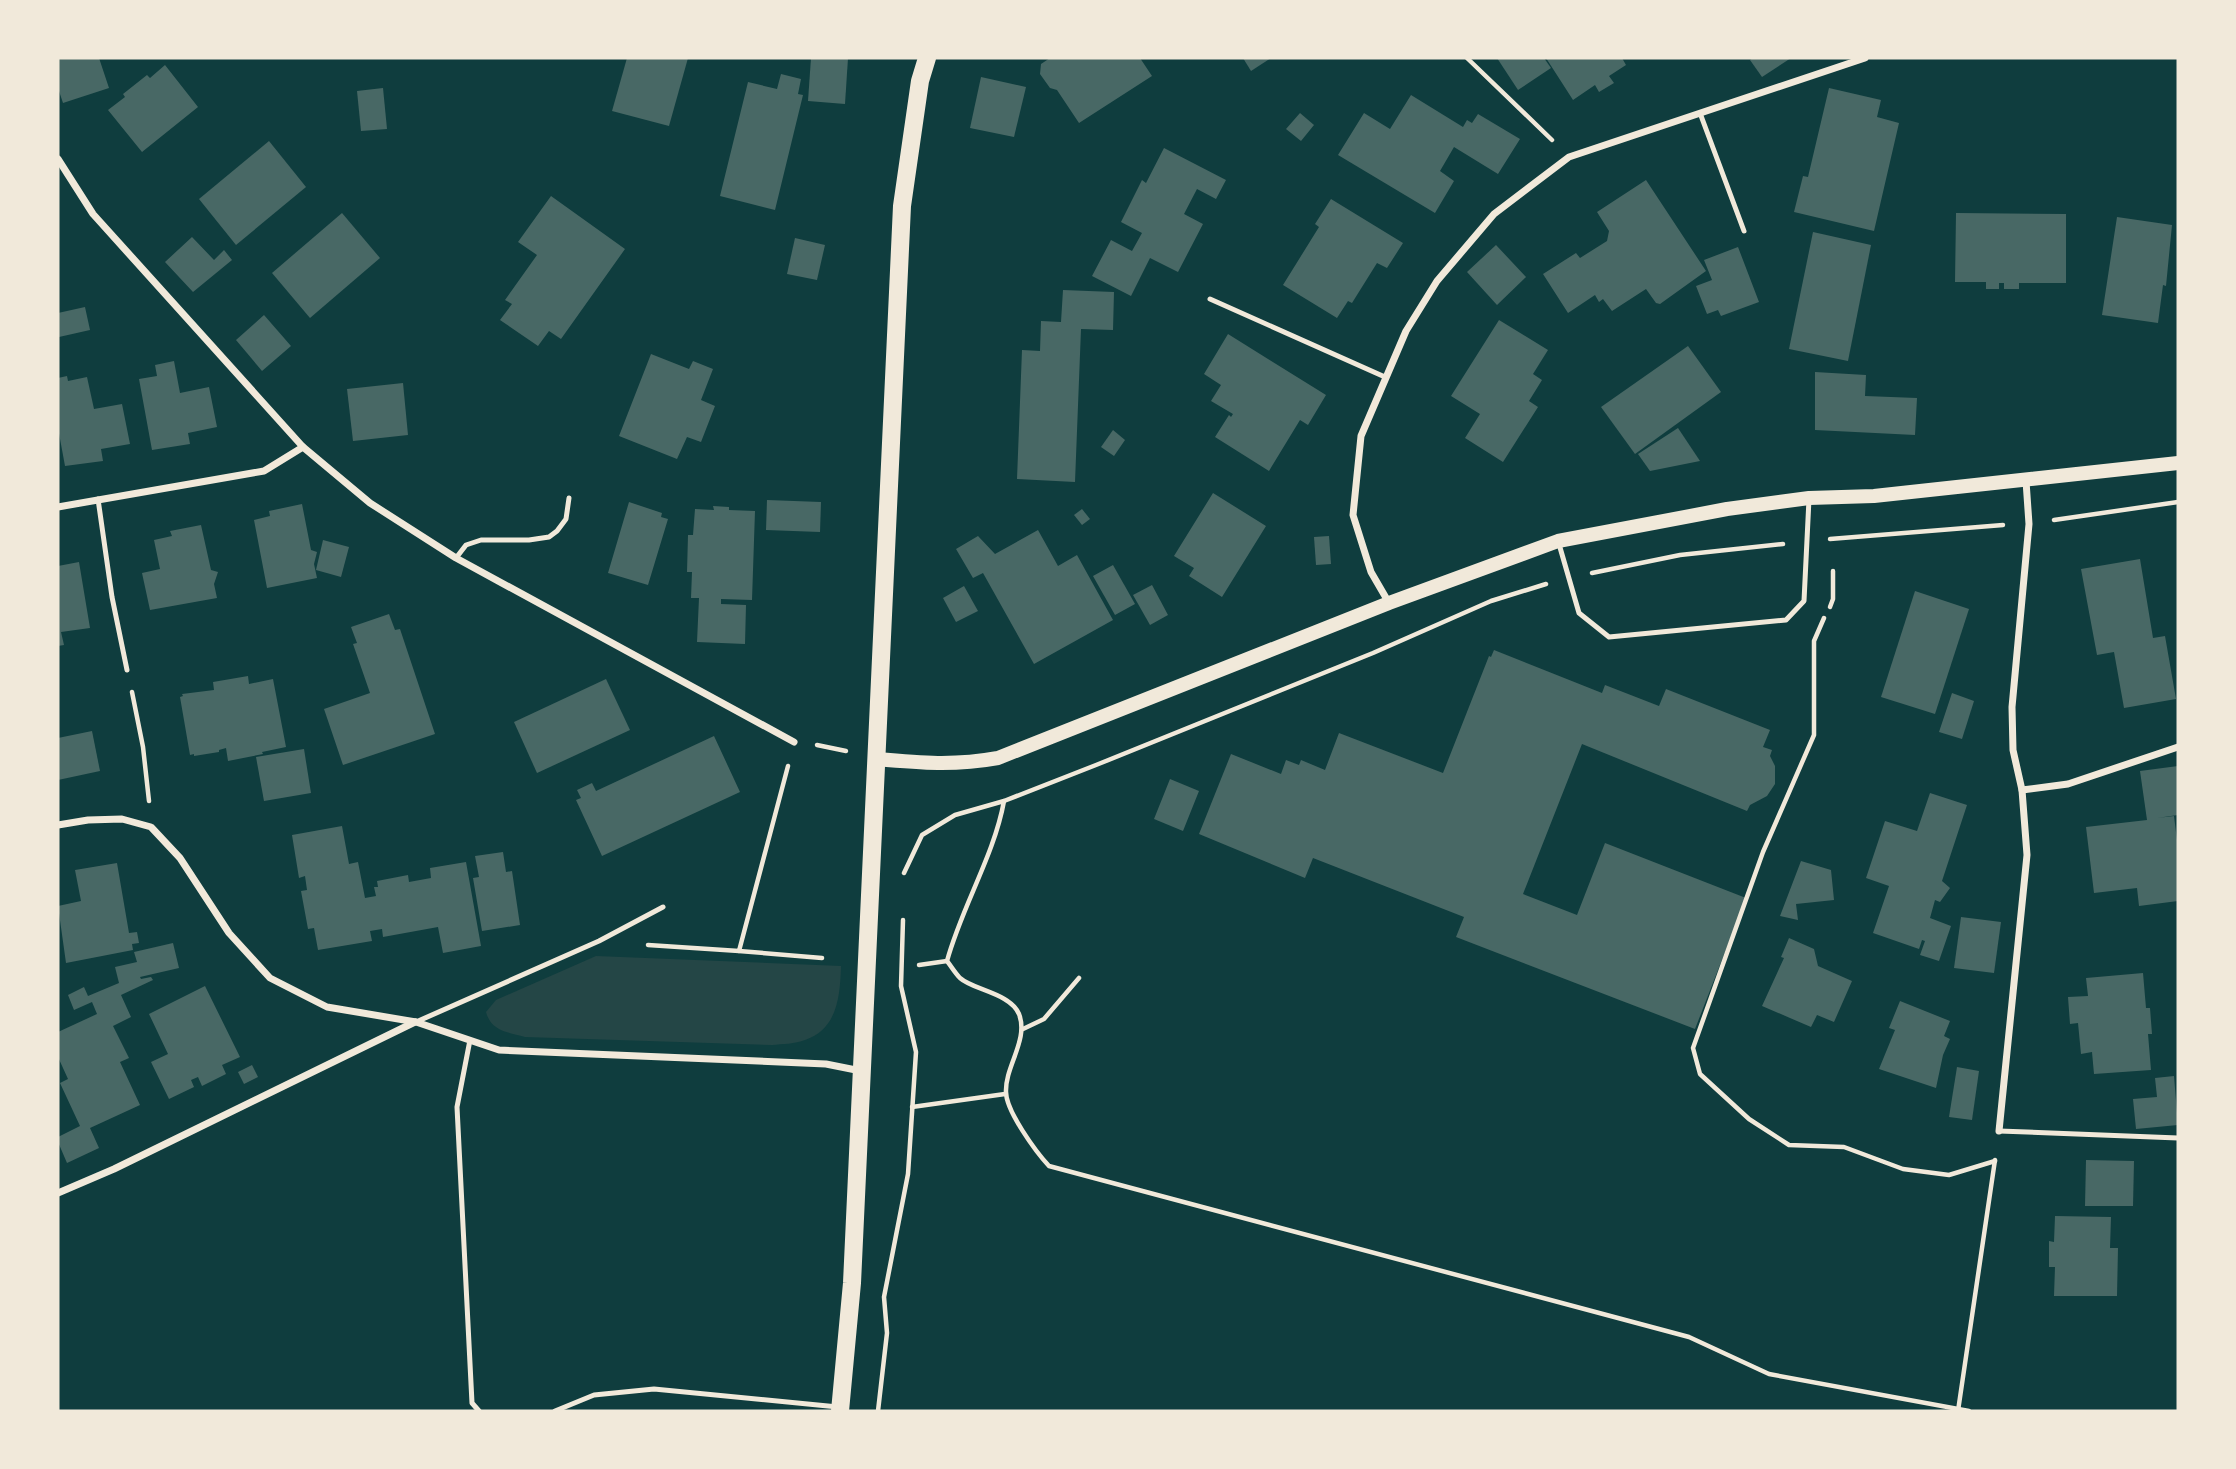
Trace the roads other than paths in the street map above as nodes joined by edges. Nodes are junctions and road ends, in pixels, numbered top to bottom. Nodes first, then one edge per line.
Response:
1 (927, 58) edge
2 (1865, 58) edge
3 (1700, 112) junction
4 (58, 159) edge
5 (1744, 231) dead end
6 (1210, 299) dead end
7 (1385, 377) junction
8 (303, 447) junction
9 (2178, 463) edge
10 (2026, 481) junction
11 (569, 498) dead end
12 (1809, 498) junction
13 (98, 499) junction
14 (58, 507) edge
15 (1558, 541) junction
16 (456, 558) junction
17 (1390, 603) junction
18 (127, 670) road end
19 (794, 742) road end
20 (2178, 747) edge
21 (876, 759) junction
22 (2022, 790) junction
23 (58, 825) edge
24 (663, 906) dead end
25 (416, 1022) junction
26 (470, 1040) junction
27 (861, 1071) junction
28 (1999, 1131) joint
29 (2178, 1138) edge
30 (58, 1193) edge
31 (840, 1409) edge
32 (479, 1411) edge
33 (555, 1411) edge

1 - 21 main road
2 - 3 street
3 - 5 lane
3 - 7 street
4 - 8 street
6 - 7 lane
7 - 17 street
8 - 13 street
8 - 16 street
9 - 10 main road
10 - 12 main road
10 - 22 street
11 - 16 lane
12 - 15 main road
12 - 15 lane
13 - 14 street
13 - 18 lane
15 - 17 main road
16 - 19 street
17 - 21 main road
20 - 22 street
21 - 27 main road
22 - 28 street
23 - 25 street
24 - 25 lane
25 - 26 street
25 - 30 street
26 - 27 street
26 - 32 lane
27 - 31 main road
28 - 29 lane
31 - 33 lane

